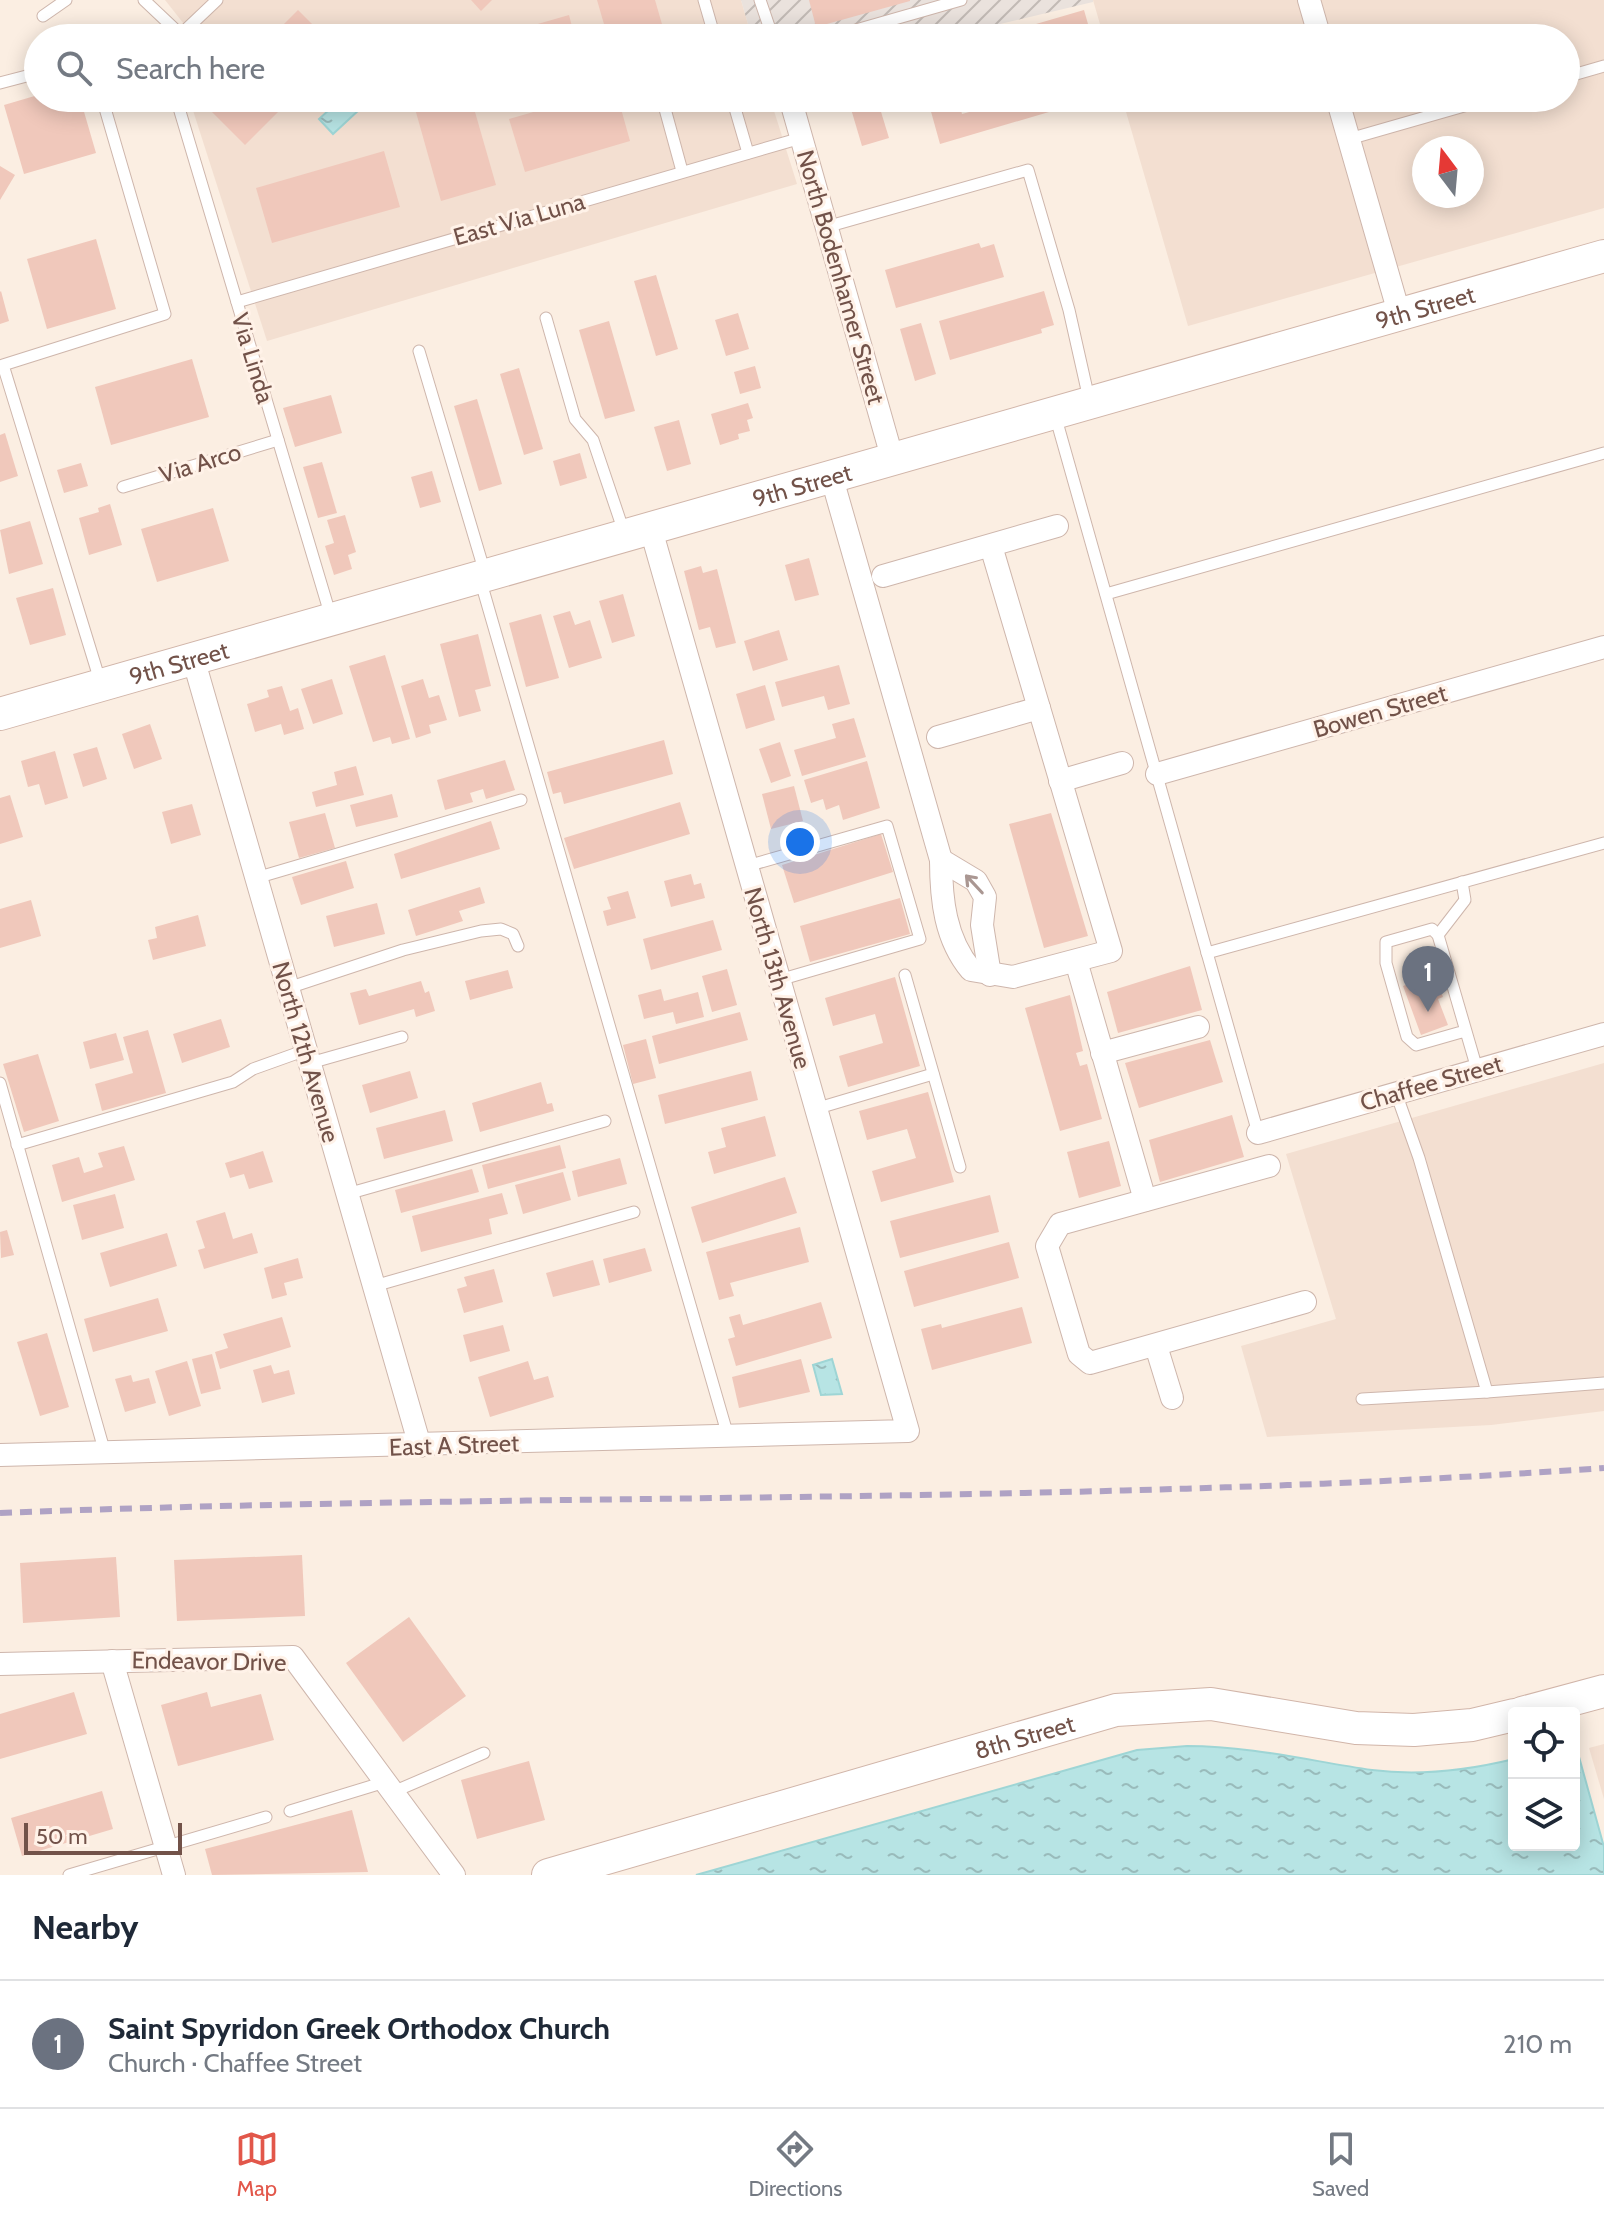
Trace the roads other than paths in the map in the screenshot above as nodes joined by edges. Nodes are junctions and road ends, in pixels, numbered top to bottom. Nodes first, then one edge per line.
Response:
1 (66, 0) edge
2 (144, 0) edge
3 (217, 0) edge
4 (704, 0) edge
5 (760, 0) edge
6 (961, 0) edge
7 (1309, 0) edge
8 (43, 16) dead end
9 (167, 24) edge
10 (192, 24) edge
11 (711, 24) edge
12 (768, 24) edge
13 (877, 24) edge
14 (1316, 24) edge
15 (1604, 66) edge
16 (1580, 73) edge
17 (24, 77) edge
18 (0, 83) edge
19 (106, 112) edge
20 (180, 112) edge
21 (666, 112) edge
22 (736, 112) edge
23 (796, 112) edge
24 (1341, 112) edge
25 (1443, 112) edge
26 (801, 138) junction
27 (1349, 139) junction
28 (748, 153) junction
29 (682, 171) junction
30 (826, 227) junction
31 (1604, 256) edge
32 (237, 302) junction
33 (1399, 313) junction
34 (546, 318) dead end
35 (419, 351) dead end
36 (1090, 401) junction
37 (1054, 411) junction
38 (278, 440) junction
39 (1604, 453) edge
40 (892, 457) junction
41 (831, 475) junction
42 (123, 487) dead end
43 (1057, 526) dead end
44 (637, 529) junction
45 (991, 546) junction
46 (482, 574) junction
47 (883, 576) dead end
48 (1106, 594) junction
49 (331, 618) junction
50 (1604, 647) edge
51 (193, 658) junction
52 (101, 685) junction
53 (1039, 708) junction
54 (0, 714) edge
55 (938, 737) dead end
56 (1122, 763) dead end
57 (1157, 774) junction
58 (1060, 781) junction
59 (521, 800) dead end
60 (1604, 843) edge
61 (941, 860) junction
62 (747, 866) junction
63 (256, 878) junction
64 (1462, 882) junction
65 (982, 925) junction
66 (948, 926) junction
67 (1438, 935) junction
68 (518, 946) dead end
69 (1207, 953) junction
70 (1076, 961) junction
71 (905, 975) dead end
72 (990, 975) junction
73 (779, 980) junction
74 (288, 988) junction
75 (1198, 1027) dead end
76 (1465, 1031) junction
77 (1604, 1034) edge
78 (402, 1037) dead end
79 (1102, 1053) junction
80 (308, 1057) junction
81 (1477, 1069) junction
82 (933, 1074) junction
83 (0, 1083) edge
84 (1396, 1093) junction
85 (815, 1109) junction
86 (605, 1121) dead end
87 (1258, 1133) joint
88 (17, 1145) junction
89 (1269, 1166) dead end
90 (960, 1167) dead end
91 (347, 1194) junction
92 (1145, 1200) junction
93 (634, 1212) dead end
94 (374, 1286) junction
95 (1305, 1302) dead end
96 (1156, 1346) junction
97 (1604, 1383) edge
98 (1487, 1392) junction
99 (1172, 1398) dead end
100 (1362, 1399) dead end
101 (908, 1431) joint
102 (728, 1436) junction
103 (420, 1446) junction
104 (105, 1453) junction
105 (0, 1455) edge
106 (112, 1661) junction
107 (0, 1664) edge
108 (1604, 1691) edge
109 (1544, 1707) edge
110 (1508, 1716) edge
111 (484, 1753) dead end
112 (389, 1787) junction
113 (290, 1811) dead end
114 (266, 1817) dead end
115 (166, 1847) junction
116 (69, 1875) edge
117 (174, 1875) edge
118 (454, 1875) edge
119 (548, 1875) edge

1 - 8 lane
2 - 9 lane
3 - 10 lane
4 - 11 lane
5 - 12 lane
6 - 13 lane
7 - 14 street
15 - 16 lane
17 - 18 lane
19 - 52 lane
20 - 32 lane, Via Linda
21 - 29 lane
22 - 28 lane
23 - 26 street, North Bodenhamer Street
24 - 27 street
25 - 27 lane
26 - 28 lane, East Via Luna
26 - 30 street, North Bodenhamer Street
27 - 33 street
28 - 29 lane, East Via Luna
29 - 32 lane, East Via Luna
30 - 36 lane
30 - 40 street, North Bodenhamer Street
31 - 33 street, 9th Street
32 - 38 lane, Via Linda
33 - 36 street, 9th Street
34 - 44 lane
35 - 46 lane
36 - 37 street, 9th Street
37 - 40 street, 9th Street
37 - 48 lane
38 - 42 lane, Via Arco
38 - 49 lane, Via Linda
39 - 48 lane
40 - 41 street, 9th Street
41 - 44 street, 9th Street
41 - 61 street
43 - 45 street
44 - 46 street, 9th Street
44 - 62 street, North 13th Avenue
45 - 47 street
45 - 53 street
46 - 49 street, 9th Street
46 - 102 lane
48 - 57 lane
49 - 51 street, 9th Street
50 - 57 street, Bowen Street
51 - 52 street, 9th Street
51 - 63 street, North 12th Avenue
52 - 54 street, 9th Street
53 - 55 street
53 - 58 street
56 - 58 street
57 - 69 lane
58 - 70 street
59 - 63 lane
60 - 64 lane
65 -> 61 street
61 - 66 street
62 - 73 street, North 13th Avenue
62 - 73 lane
63 - 74 street, North 12th Avenue
64 - 67 lane
64 - 69 lane
65 - 66 street
65 - 72 street
66 - 72 street
67 - 76 lane
67 - 76 lane
68 - 74 lane
69 - 87 lane
70 - 72 street
70 - 79 street
71 - 82 lane
73 - 85 street, North 13th Avenue
74 - 80 street, North 12th Avenue
75 - 79 street
76 - 81 lane
77 - 81 street, Chaffee Street
78 - 80 lane
79 - 92 street
80 - 88 lane
80 - 91 street, North 12th Avenue
81 - 84 street, Chaffee Street
82 - 85 lane
82 - 90 lane
83 - 88 lane
84 - 87 street, Chaffee Street
84 - 98 lane
85 - 101 street, North 13th Avenue
86 - 91 lane
88 - 104 lane
89 - 92 street
91 - 94 street, North 12th Avenue
92 - 96 street
93 - 94 lane
94 - 103 street, North 12th Avenue
95 - 96 street
96 - 99 street
97 - 98 lane
98 - 100 lane
101 - 102 street, East A Street
102 - 103 street, East A Street
103 - 104 street, East A Street
104 - 105 street, East A Street
106 - 107 street, Endeavor Drive
106 - 112 street, Endeavor Drive
106 - 115 street
108 - 109 street
110 - 119 street, 8th Street
111 - 112 lane
112 - 113 lane
112 - 118 street, Endeavor Drive
114 - 115 lane
115 - 116 lane
115 - 117 street

